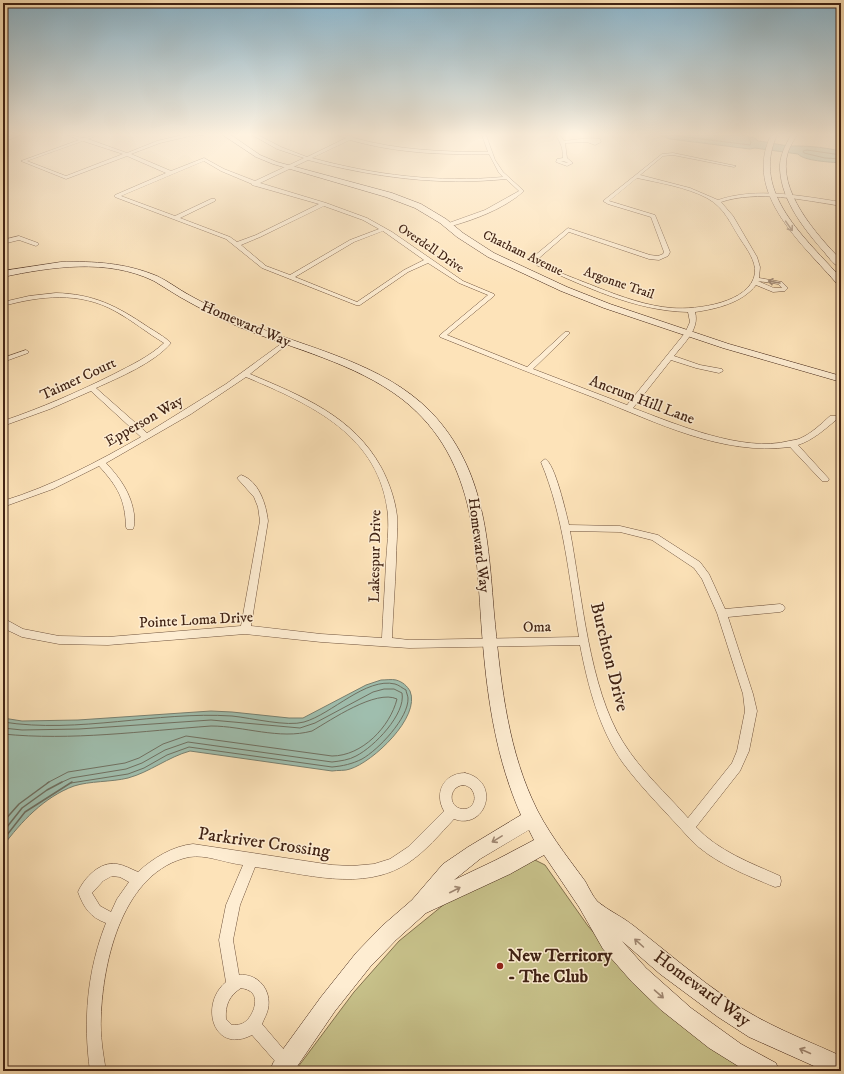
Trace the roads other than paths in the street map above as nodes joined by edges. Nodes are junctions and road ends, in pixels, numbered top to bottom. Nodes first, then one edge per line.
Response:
1 (142, 185) edge
2 (258, 185) edge
3 (349, 185) edge
4 (515, 185) edge
5 (625, 185) edge
6 (671, 185) edge
7 (770, 185) edge
8 (787, 185) edge
9 (774, 199) junction
10 (213, 200) dead end
11 (792, 200) junction
12 (717, 202) junction
13 (323, 204) junction
14 (841, 204) edge
15 (176, 218) junction
16 (448, 225) junction
17 (383, 229) junction
18 (3, 242) edge
19 (36, 244) dead end
20 (238, 244) junction
21 (428, 260) junction
22 (841, 265) edge
23 (3, 274) edge
24 (290, 278) junction
25 (841, 283) edge
26 (3, 304) edge
27 (691, 310) junction
28 (567, 333) dead end
29 (688, 334) junction
30 (442, 336) joint
31 (287, 342) junction
32 (26, 352) dead end
33 (670, 357) junction
34 (3, 360) edge
35 (774, 360) junction
36 (528, 370) junction
37 (719, 371) dead end
38 (841, 372) edge
39 (246, 375) junction
40 (841, 379) edge
41 (92, 388) junction
42 (628, 409) junction
43 (834, 418) dead end
44 (3, 424) edge
45 (146, 437) junction
46 (791, 443) junction
47 (100, 462) junction
48 (545, 462) dead end
49 (240, 478) dead end
50 (825, 479) dead end
51 (3, 504) edge
52 (130, 527) dead end
53 (565, 528) junction
54 (780, 608) dead end
55 (722, 613) junction
56 (3, 622) edge
57 (245, 630) junction
58 (585, 641) junction
59 (387, 643) junction
60 (490, 643) junction
61 (453, 810) dead end
62 (531, 819) junction
63 (689, 827) junction
64 (547, 843) junction
65 (251, 860) junction
66 (138, 879) junction
67 (774, 881) dead end
68 (419, 907) junction
69 (592, 909) junction
70 (114, 920) junction
71 (234, 984) junction
72 (253, 1025) junction
73 (283, 1067) edge
74 (841, 1067) edge
75 (98, 1071) edge
76 (768, 1071) edge

1 - 15 street
2 - 13 street, Overdell Drive
3 - 16 street, Chatham Avenue
4 - 16 street
5 - 27 street, Argonne Trail
6 - 12 street, Argonne Trail
7 - 9 street
8 - 11 street
9 - 11 street
9 - 12 street
9 -> 25 street
10 - 15 street
11 - 14 street
11 - 22 street
12 - 27 street, Argonne Trail
13 - 17 street, Overdell Drive
13 - 20 street
15 - 20 street
16 - 29 street, Chatham Avenue
17 - 21 street, Overdell Drive
17 - 24 street
18 - 19 street
20 - 24 street
21 - 24 street
21 - 30 street, Overdell Drive
23 - 31 street, Homeward Way
26 - 41 street, Taimer Court
27 - 29 street
28 - 36 street
29 - 33 street
29 - 35 street, Chatham Avenue
30 - 36 street, Ancrum Hill Lane
31 - 39 street, Epperson Way
31 - 60 street, Homeward Way
32 - 34 street
33 - 37 street
33 - 42 street
35 - 38 street, Chatham Avenue
35 - 40 street, Chatham Avenue
36 - 42 street, Ancrum Hill Lane
39 - 45 street, Epperson Way
39 - 59 street, Lakespur Drive
41 - 44 street, Taimer Court
41 - 45 street
42 - 46 street, Ancrum Hill Lane
43 - 46 street, Ancrum Hill Lane
45 - 47 street, Epperson Way
46 - 50 street
47 - 51 street, Epperson Way
47 - 52 street
48 - 53 street, Burchton Drive
49 - 57 street
53 - 55 street
53 - 58 street, Burchton Drive
54 - 55 street
55 - 63 street
56 - 57 street, Pointe Loma Drive
57 - 59 street, Pointe Loma Drive
58 - 60 street, Oma
58 - 63 street, Burchton Drive
59 - 60 street, Pointe Loma Drive
60 - 62 street, Homeward Way
61 - 65 street, Parkriver Crossing
62 - 64 street, Homeward Way
62 -> 68 street
63 - 67 street, Burchton Drive
68 -> 64 street
64 - 69 street, Homeward Way
65 - 66 street, Parkriver Crossing
65 - 71 street
66 - 70 street, Parkriver Crossing
66 - 70 street
68 - 73 street
74 -> 69 street, Homeward Way
69 -> 76 street, Homeward Way
70 - 75 street, Parkriver Crossing
71 - 72 street
71 - 72 street
72 - 73 street

